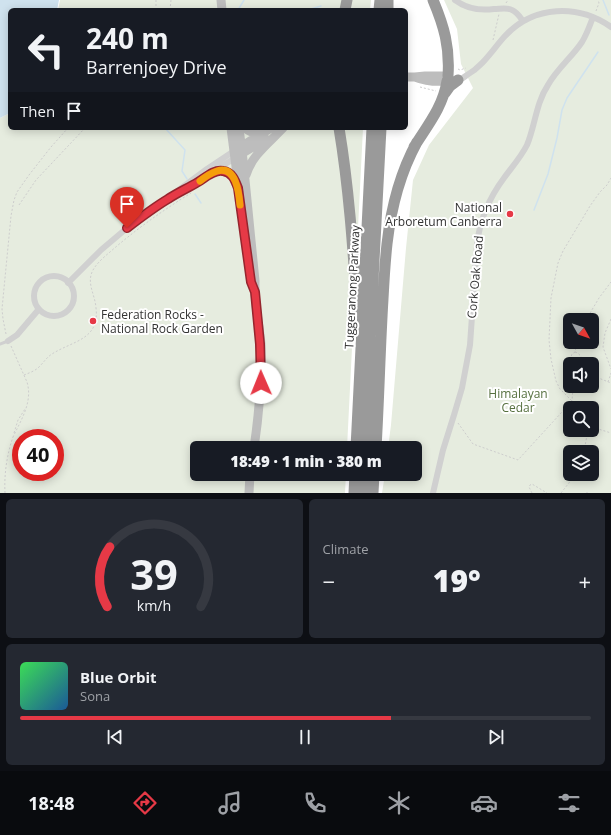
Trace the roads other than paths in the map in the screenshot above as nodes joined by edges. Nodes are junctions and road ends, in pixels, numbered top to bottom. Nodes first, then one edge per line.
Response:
1 (433, 0) edge
2 (455, 0) edge
3 (593, 17) junction
4 (523, 21) junction
5 (611, 27) edge
6 (454, 76) junction
7 (410, 77) edge
8 (232, 130) edge
9 (239, 130) edge
10 (248, 130) edge
11 (268, 130) edge
12 (279, 130) edge
13 (280, 130) edge
14 (339, 130) edge
15 (372, 130) edge
16 (381, 130) edge
17 (417, 142) junction
18 (238, 152) junction
19 (214, 172) junction
20 (245, 181) junction
21 (238, 188) junction
22 (168, 198) junction
23 (68, 282) junction
24 (255, 292) junction
25 (39, 309) junction
26 (370, 337) junction
27 (8, 341) joint
28 (0, 344) edge
29 (360, 372) junction
30 (255, 441) edge
31 (356, 441) edge
32 (366, 441) edge
33 (376, 441) edge
34 (250, 481) edge
35 (355, 481) edge
36 (365, 481) edge
37 (374, 481) edge
38 (249, 493) edge
39 (354, 493) edge
40 (364, 493) edge
41 (373, 493) edge
42 (433, 493) edge

1 - 6 highway
2 - 4 street
3 - 4 street
3 - 5 street
3 - 42 street, Cork Oak Road
4 - 6 street
6 - 7 street
6 - 17 highway
8 - 18 street
9 - 18 street
10 - 11 street
11 - 18 street
12 - 18 street
13 - 20 street
14 - 29 highway
15 - 29 highway, Tuggeranong Parkway
16 - 26 highway, Tuggeranong Parkway
17 - 26 highway
17 - 33 highway
18 - 19 street
18 - 20 street
18 - 21 street
18 - 22 street
19 - 21 street
19 - 22 street
20 - 24 street
21 - 24 street
22 - 23 street
23 - 25 street
23 - 25 street
24 - 30 street
25 - 27 street
26 - 32 highway, Tuggeranong Parkway
27 - 28 lane
29 - 31 highway, Tuggeranong Parkway
34 - 38 street
35 - 39 highway
36 - 40 highway
37 - 41 highway

